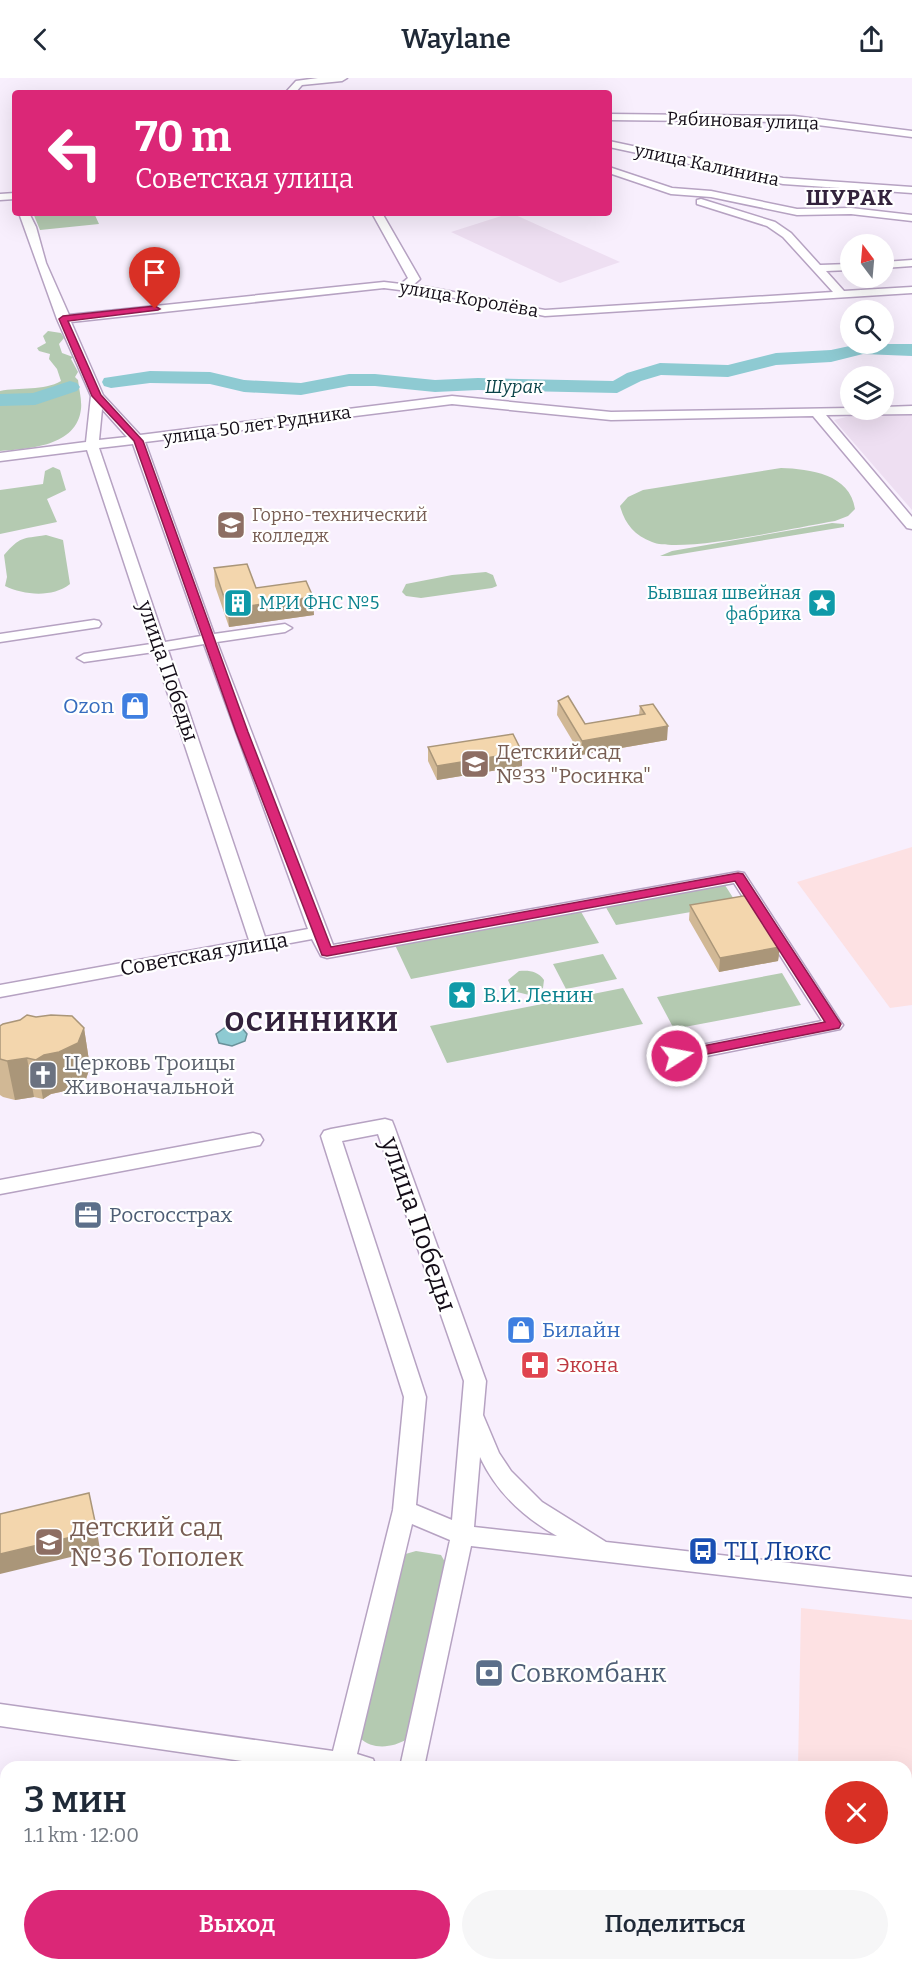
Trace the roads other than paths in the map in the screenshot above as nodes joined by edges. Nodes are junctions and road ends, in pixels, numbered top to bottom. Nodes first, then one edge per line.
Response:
1 (342, 78) edge
2 (295, 80) edge
3 (612, 117) edge
4 (912, 134) edge
5 (612, 145) edge
6 (612, 171) edge
7 (912, 190) edge
8 (671, 191) junction
9 (25, 216) edge
10 (379, 216) edge
11 (912, 218) edge
12 (912, 263) edge
13 (894, 265) edge
14 (840, 267) edge
15 (818, 268) junction
16 (405, 286) junction
17 (912, 290) edge
18 (841, 294) junction
19 (63, 319) junction
20 (96, 396) junction
21 (912, 410) edge
22 (817, 413) junction
23 (138, 441) junction
24 (92, 446) junction
25 (0, 458) edge
26 (912, 525) edge
27 (94, 624) dead end
28 (285, 628) dead end
29 (0, 638) edge
30 (210, 639) junction
31 (159, 647) junction
32 (84, 658) dead end
33 (318, 933) junction
34 (260, 944) junction
35 (0, 991) edge
36 (677, 1056) dead end
37 (253, 1140) dead end
38 (0, 1187) edge
39 (472, 1416) junction
40 (404, 1510) junction
41 (462, 1535) junction
42 (612, 1553) junction
43 (912, 1587) edge
44 (0, 1715) edge
45 (315, 1761) edge
46 (350, 1761) edge
47 (413, 1761) edge

1 - 2 street
3 - 4 street, Рябиновая улица
5 - 7 street, улица Калинина
6 - 8 street
8 - 11 street
8 - 15 street
9 - 19 street, улица Победы
10 - 16 street
12 - 13 street
14 - 15 street
15 - 18 street
16 - 18 street, улица Королёва
16 - 19 street, улица Королёва
17 - 18 street, улица Королёва
19 - 20 street, улица Победы
20 - 23 street, улица Победы
20 - 24 street, улица Победы
21 - 22 street, улица 50 лет Рудника
22 - 23 street, улица 50 лет Рудника
22 - 26 street
23 - 24 street, улица 50 лет Рудника
23 - 30 street, улица Победы
24 - 25 street, улица 50 лет Рудника
24 - 31 street, улица Победы
27 - 29 street
28 - 30 street
30 - 31 street
30 - 33 street, улица Победы
31 - 32 street
31 - 34 street, улица Победы
33 - 34 street, Советская улица
33 - 36 street, Советская улица
34 - 35 street, Советская улица
37 - 38 street
39 - 40 street, улица Победы
39 - 41 street, улица Победы
39 - 42 street
40 - 41 street
40 - 46 street, улица Победы
41 - 42 street
41 - 47 street, улица Победы
42 - 43 street
44 - 45 street

